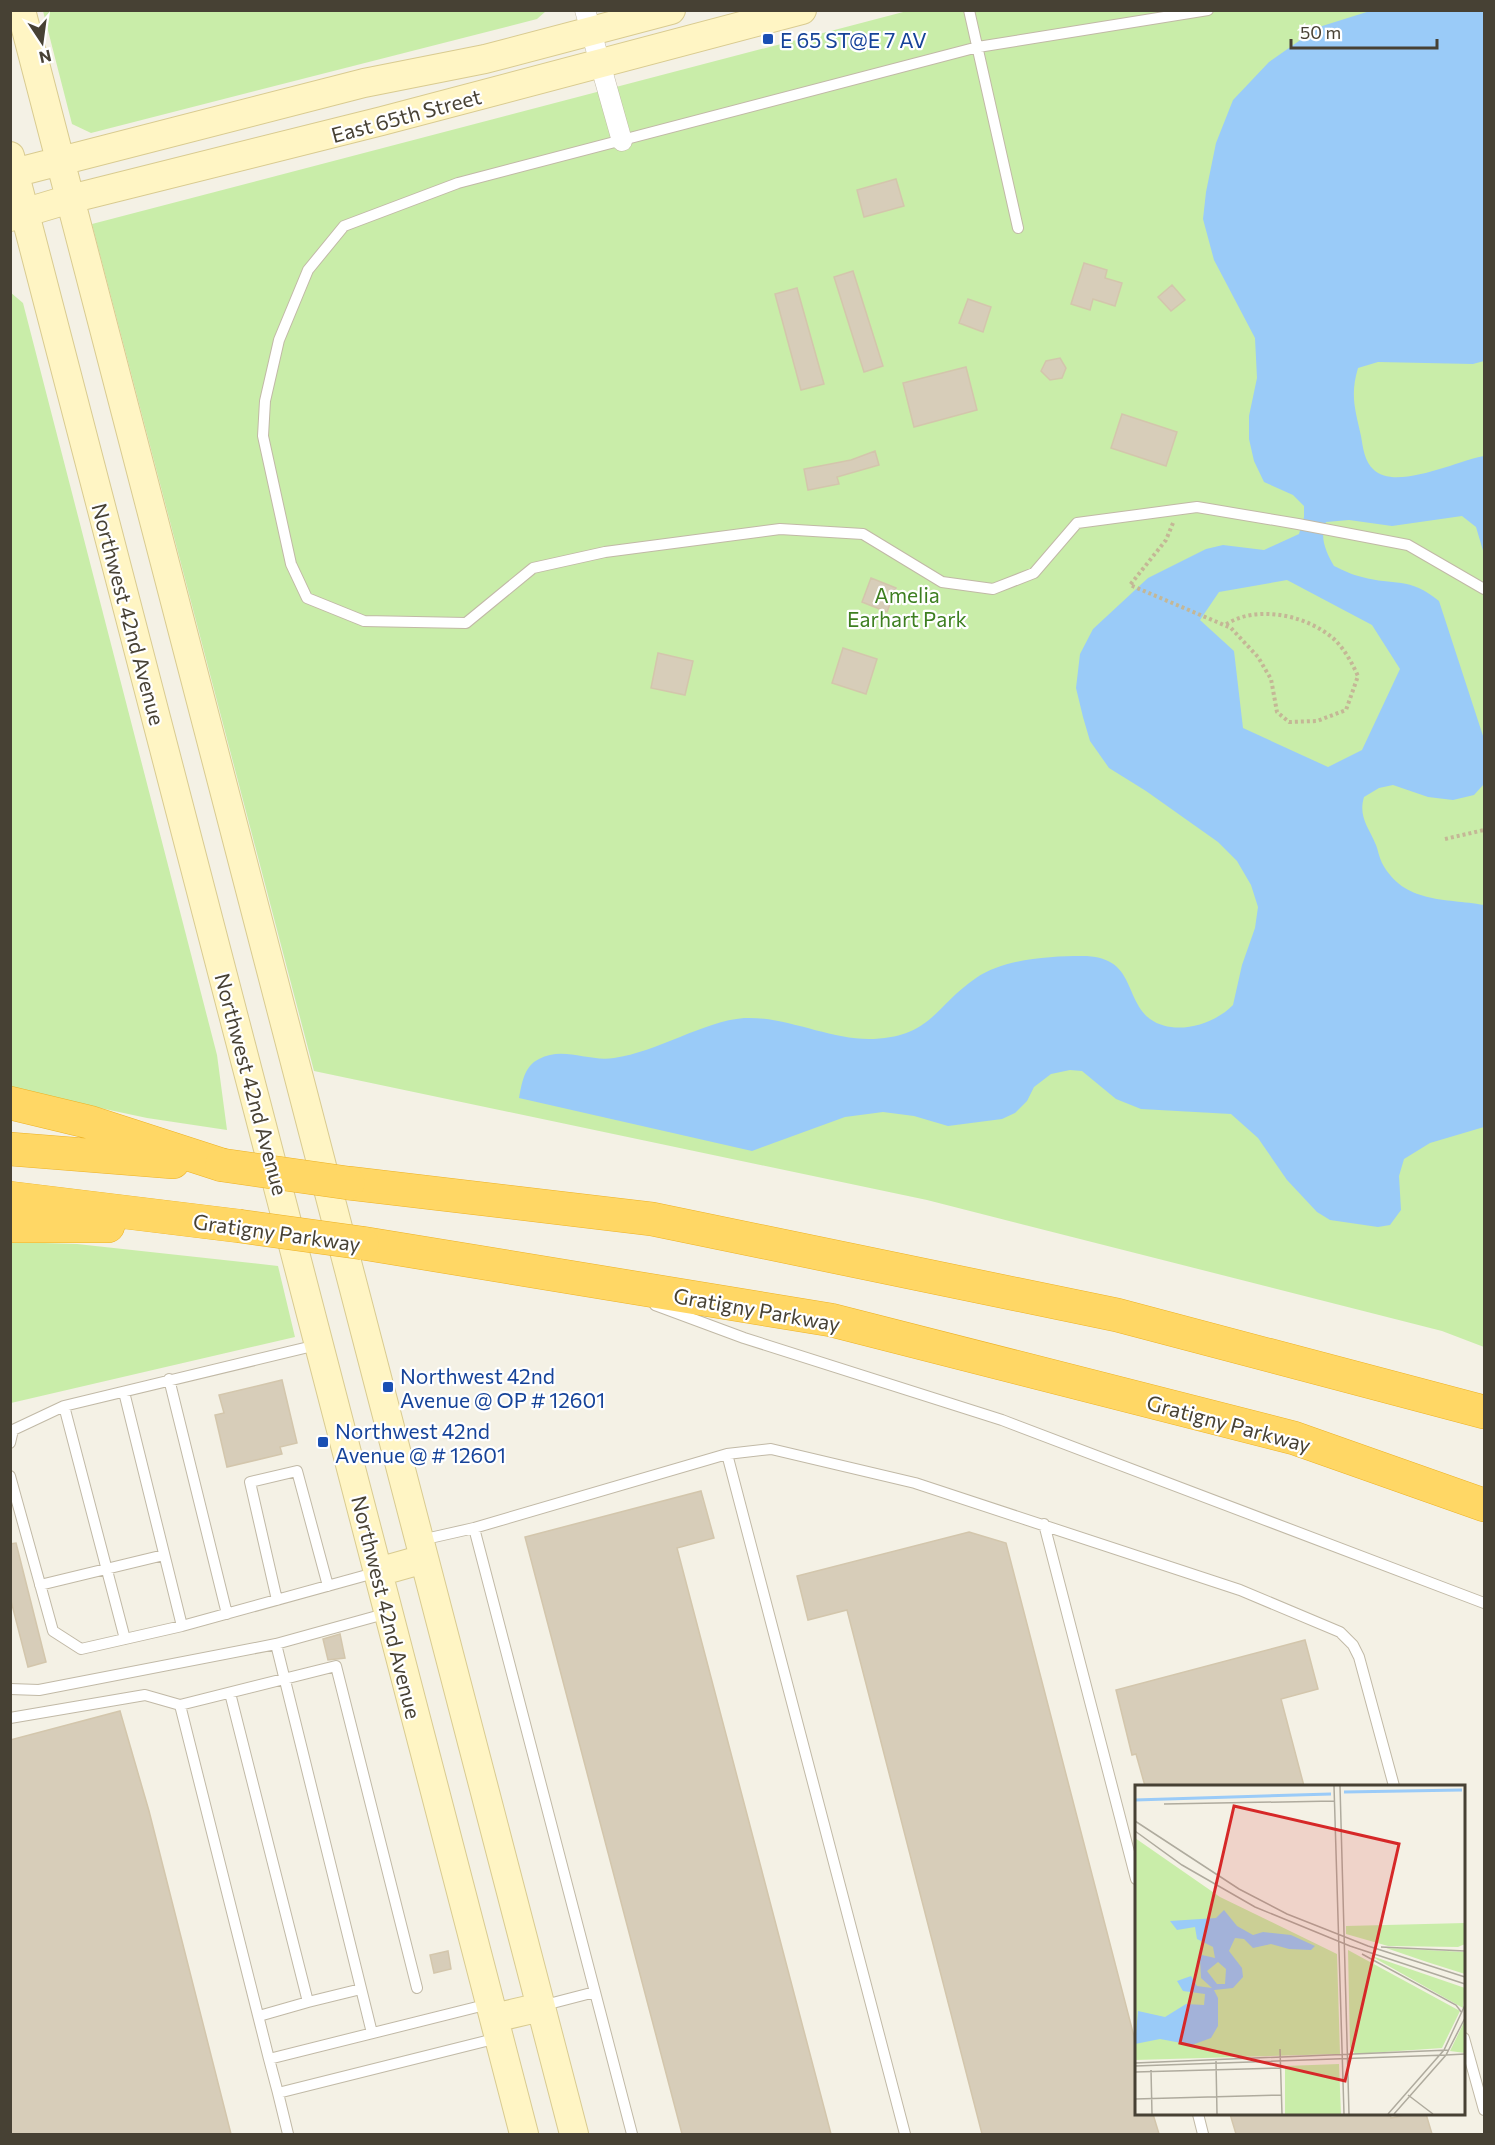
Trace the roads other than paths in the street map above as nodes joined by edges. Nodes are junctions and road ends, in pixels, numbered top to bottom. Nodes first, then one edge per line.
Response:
1 (21, 10) edge
2 (671, 10) edge
3 (802, 10) edge
4 (969, 10) edge
5 (1208, 10) edge
6 (588, 21) edge
7 (978, 47) junction
8 (600, 64) junction
9 (622, 141) junction
10 (60, 161) junction
11 (12, 168) edge
12 (69, 199) junction
13 (18, 215) edge
14 (1018, 228) dead end
15 (1485, 589) edge
16 (10, 1103) edge
17 (10, 1149) edge
18 (222, 1166) junction
19 (10, 1198) edge
20 (10, 1226) edge
21 (239, 1226) junction
22 (581, 1278) junction
23 (320, 1344) junction
24 (169, 1379) junction
25 (124, 1392) junction
26 (64, 1406) junction
27 (1485, 1412) edge
28 (10, 1443) edge
29 (728, 1454) junction
30 (10, 1476) edge
31 (1485, 1505) edge
32 (1044, 1524) junction
33 (474, 1528) junction
34 (421, 1550) junction
35 (164, 1555) junction
36 (107, 1569) junction
37 (378, 1572) junction
38 (40, 1585) junction
39 (328, 1586) junction
40 (277, 1600) junction
41 (1485, 1603) edge
42 (389, 1612) junction
43 (227, 1614) junction
44 (182, 1626) junction
45 (125, 1639) junction
46 (276, 1644) junction
47 (284, 1679) junction
48 (10, 1689) edge
49 (230, 1693) junction
50 (180, 1705) junction
51 (10, 1718) edge
52 (1394, 1785) edge
53 (1135, 1871) edge
54 (417, 1988) dead end
55 (361, 1989) junction
56 (595, 1992) junction
57 (308, 2002) junction
58 (541, 2007) junction
59 (259, 2016) junction
60 (494, 2020) junction
61 (372, 2033) junction
62 (1465, 2041) edge
63 (269, 2059) junction
64 (278, 2093) junction
65 (1485, 2110) edge
66 (1198, 2115) edge
67 (288, 2134) edge
68 (524, 2134) edge
69 (574, 2134) edge
70 (632, 2134) edge
71 (905, 2134) edge
72 (1203, 2134) edge

1 - 10 main road
2 - 6 main road, East 65th Street
3 - 8 main road, East 65th Street
4 - 7 lane
5 - 7 lane
6 - 8 street
6 - 10 main road, East 65th Street
7 - 9 lane
7 - 14 lane
8 - 9 street
8 - 12 main road, East 65th Street
9 - 15 lane
10 - 11 main road, East 65th Street
10 - 12 main road
11 - 13 main road, Northwest 42nd Avenue
12 - 13 main road, East 65th Street
12 - 34 main road
13 - 23 main road, Northwest 42nd Avenue
16 - 18 highway
17 - 18 highway
18 - 27 highway, bridge
19 - 21 highway, Gratigny Parkway
20 - 21 highway
21 - 22 highway, Gratigny Parkway, bridge
22 - 31 highway, Gratigny Parkway
22 - 41 lane
23 - 24 lane
23 - 37 main road, Northwest 42nd Avenue
24 - 25 lane
24 - 43 lane
25 - 26 lane
25 - 35 lane
26 - 28 lane
26 - 36 lane
29 - 32 lane
29 - 33 lane
29 - 71 lane
30 - 38 lane
32 - 52 lane
32 - 53 lane
33 - 34 lane
33 - 56 lane
34 - 37 main road
34 - 58 main road
35 - 36 lane
35 - 44 lane
36 - 38 lane
36 - 45 lane
37 - 39 lane
37 - 42 main road, Northwest 42nd Avenue
38 - 45 lane
39 - 40 lane
39 - 40 lane
40 - 43 lane
42 - 46 lane
42 - 60 main road, Northwest 42nd Avenue
43 - 44 lane
44 - 45 lane
46 - 47 lane
46 - 48 lane
47 - 49 lane
47 - 54 lane
47 - 55 lane
49 - 50 lane
49 - 57 lane
50 - 51 lane
50 - 59 lane
55 - 57 lane
55 - 61 lane
56 - 58 lane
56 - 70 lane
57 - 59 lane
58 - 60 main road
58 - 69 main road
59 - 63 lane
60 - 61 lane
60 - 64 lane
60 - 68 main road, Northwest 42nd Avenue
61 - 63 lane
62 - 65 lane
63 - 64 lane
64 - 67 lane
66 - 72 lane

